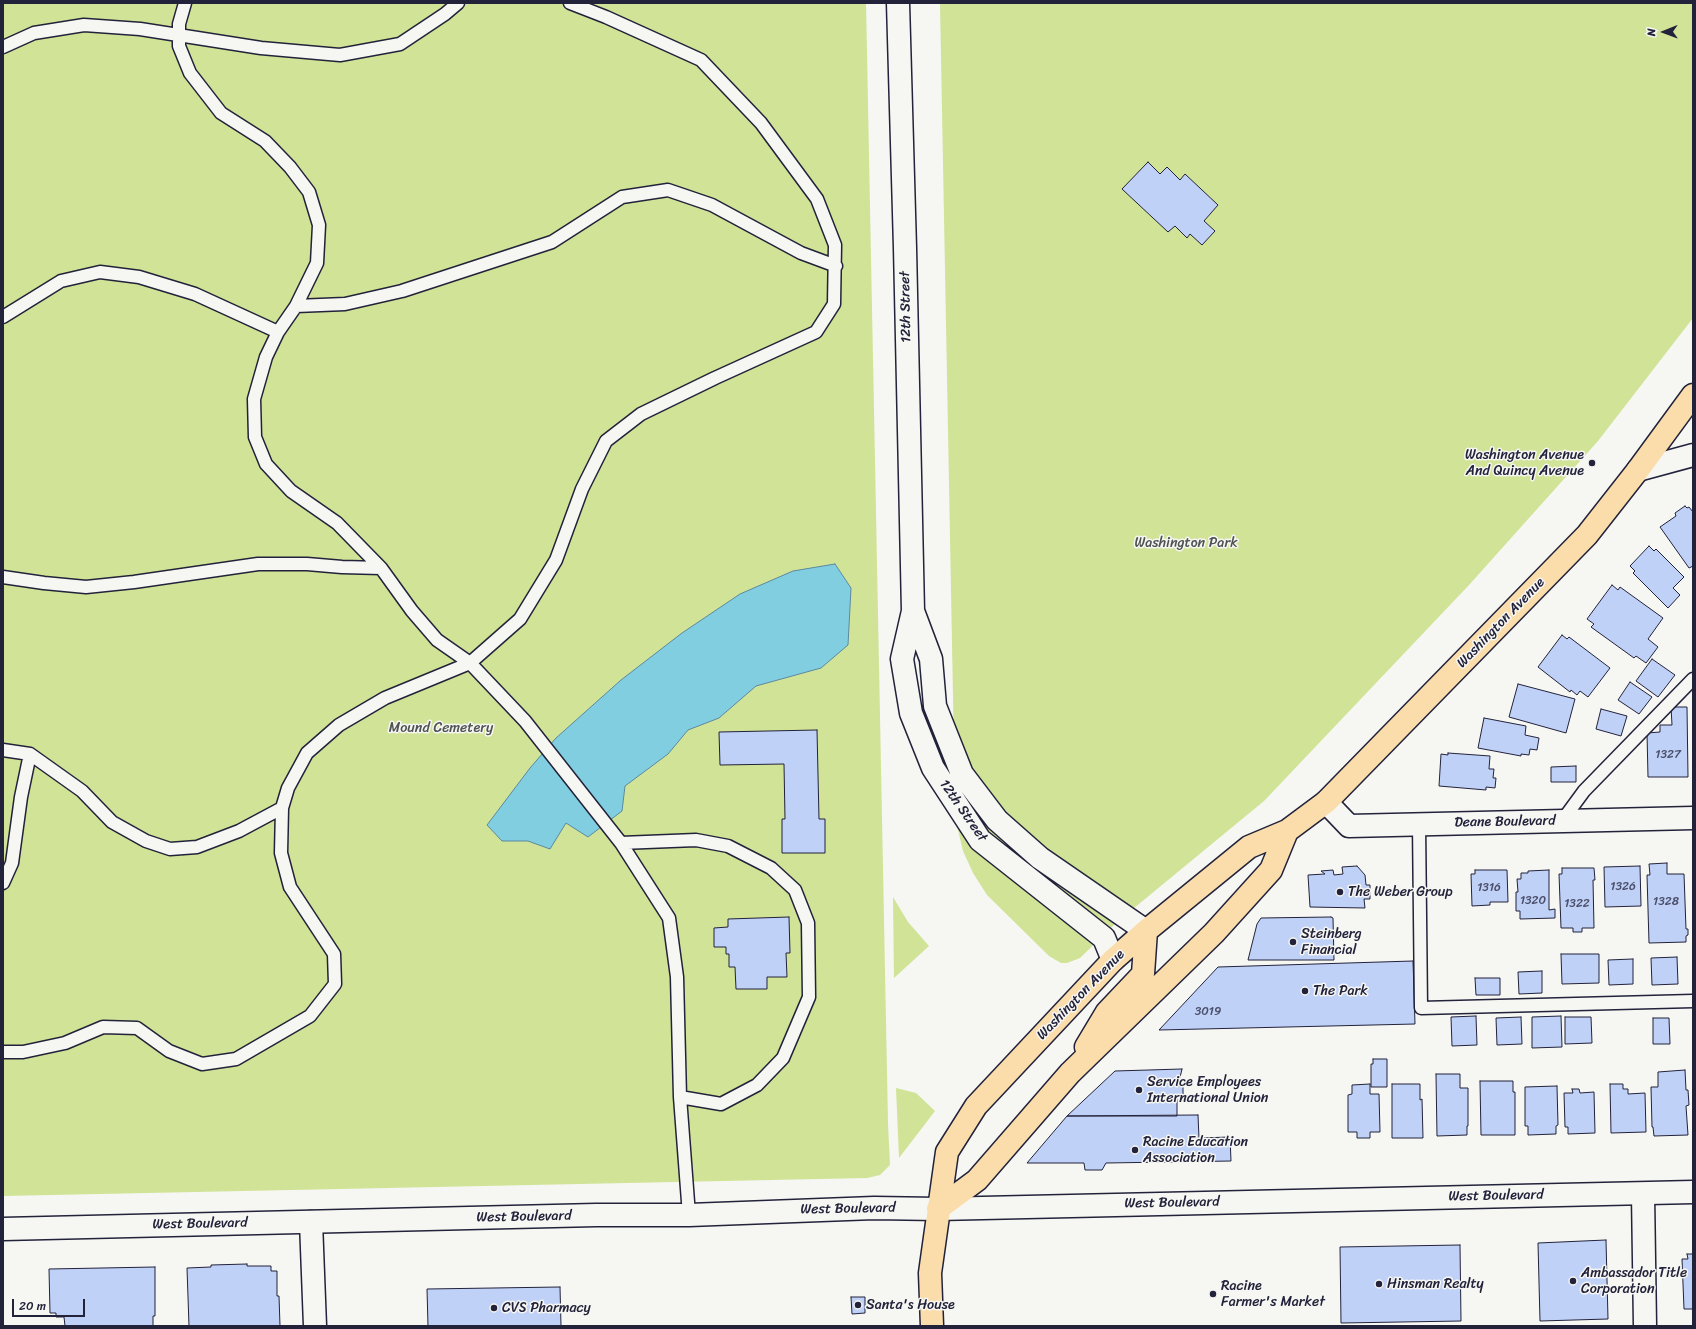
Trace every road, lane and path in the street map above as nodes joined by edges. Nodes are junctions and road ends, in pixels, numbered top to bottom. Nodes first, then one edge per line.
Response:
1 (185, 3) edge
2 (458, 3) edge
3 (570, 3) edge
4 (898, 3) edge
5 (179, 35) junction
6 (3, 47) edge
7 (836, 266) junction
8 (296, 306) junction
9 (3, 317) edge
10 (278, 332) junction
11 (1693, 395) edge
12 (1693, 455) edge
13 (1638, 470) junction
14 (381, 568) junction
15 (3, 577) edge
16 (912, 611) junction
17 (470, 662) junction
18 (1693, 679) edge
19 (3, 750) edge
20 (30, 754) junction
21 (1326, 802) junction
22 (282, 808) junction
23 (1693, 818) edge
24 (1562, 821) junction
25 (1419, 824) junction
26 (1287, 831) junction
27 (621, 843) junction
28 (3, 883) edge
29 (1146, 931) junction
30 (1113, 960) junction
31 (1693, 1001) edge
32 (3, 1052) edge
33 (1070, 1073) junction
34 (680, 1097) junction
35 (1693, 1192) edge
36 (1643, 1194) junction
37 (938, 1208) junction
38 (689, 1215) junction
39 (311, 1222) junction
40 (3, 1229) edge
41 (315, 1326) edge
42 (932, 1326) edge
43 (1645, 1326) edge

1 - 5 lane
2 - 5 lane
3 - 7 lane
4 - 16 street, 12th Street
5 - 6 lane
5 - 8 lane
7 - 8 lane
7 - 17 lane
8 - 10 lane
9 - 10 lane
10 - 14 lane
11 - 13 main road, Washington Avenue
12 - 13 street
13 - 21 main road, Washington Avenue
14 - 15 lane
14 - 17 lane
16 - 29 street, 12th Street
16 - 30 street, 12th Street
17 - 22 lane
17 - 27 lane
18 - 24 lane
19 - 20 lane
20 - 22 lane
20 - 28 lane
21 - 25 street, Deane Boulevard
21 - 26 main road, Washington Avenue
22 - 32 lane
23 - 24 street, Deane Boulevard
24 - 25 street, Deane Boulevard
25 - 31 lane
26 - 29 main road, Washington Avenue
26 - 33 main road
27 - 34 lane
27 - 34 lane
29 - 30 main road, Washington Avenue
29 - 33 main road
30 - 37 main road, Washington Avenue
33 - 37 main road
34 - 38 lane
35 - 36 street, West Boulevard
36 - 37 street, West Boulevard
36 - 43 street
37 - 38 street, West Boulevard
37 - 42 main road, Washington Avenue
38 - 39 street, West Boulevard
39 - 40 street, West Boulevard
39 - 41 street

